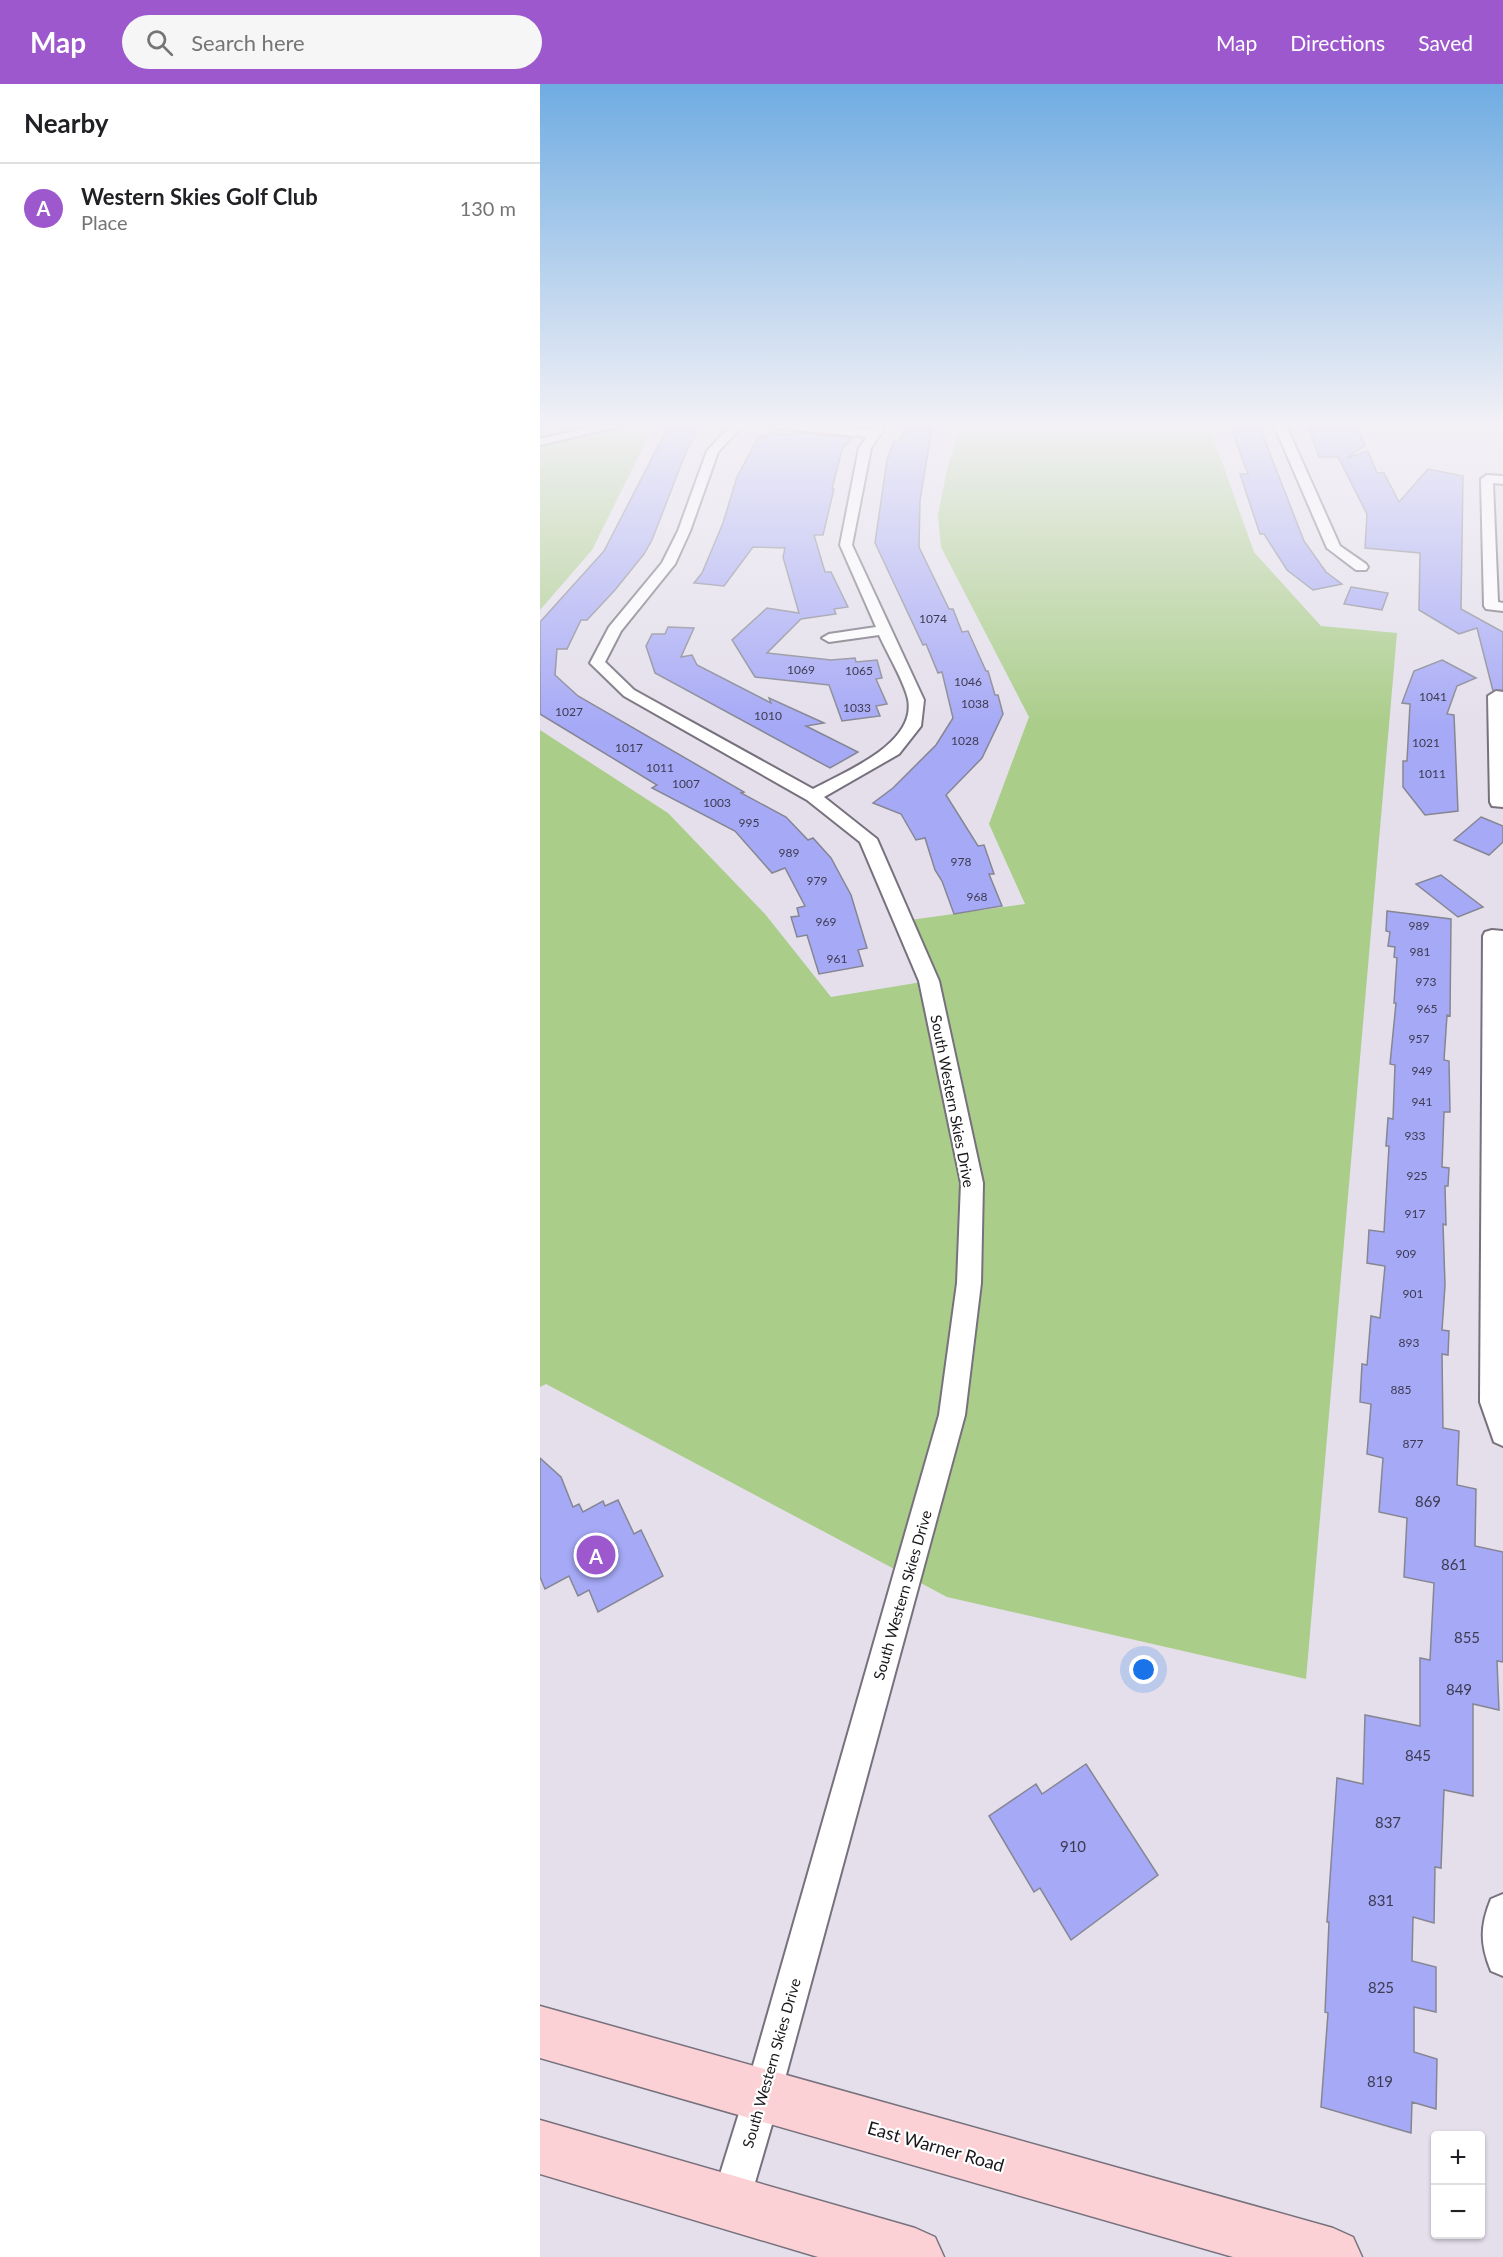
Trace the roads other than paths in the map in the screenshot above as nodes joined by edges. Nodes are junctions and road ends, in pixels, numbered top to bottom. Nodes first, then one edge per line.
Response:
1 (686, 524) edge
2 (850, 524) edge
3 (1324, 524) edge
4 (1491, 524) edge
5 (1361, 567) dead end
6 (1497, 606) edge
7 (884, 630) junction
8 (829, 638) dead end
9 (1499, 696) edge
10 (813, 796) junction
11 (1501, 802) edge
12 (1498, 937) edge
13 (1499, 1101) edge
14 (1503, 1434) edge
15 (1503, 1911) edge
16 (1503, 1959) edge
17 (540, 2032) edge
18 (762, 2097) junction
19 (540, 2147) edge
20 (730, 2203) junction
21 (915, 2257) edge
22 (1333, 2257) edge

1 - 10 street, South Western Skies Drive
2 - 7 street
3 - 5 street
4 - 6 street
7 - 8 street
7 - 10 street
9 - 11 street
10 - 18 street, South Western Skies Drive
12 - 13 street
13 - 14 street
15 - 16 street
17 - 18 main road, East Warner Road
18 - 20 street, South Western Skies Drive
18 - 22 main road, East Warner Road
19 - 20 main road
20 - 21 main road

